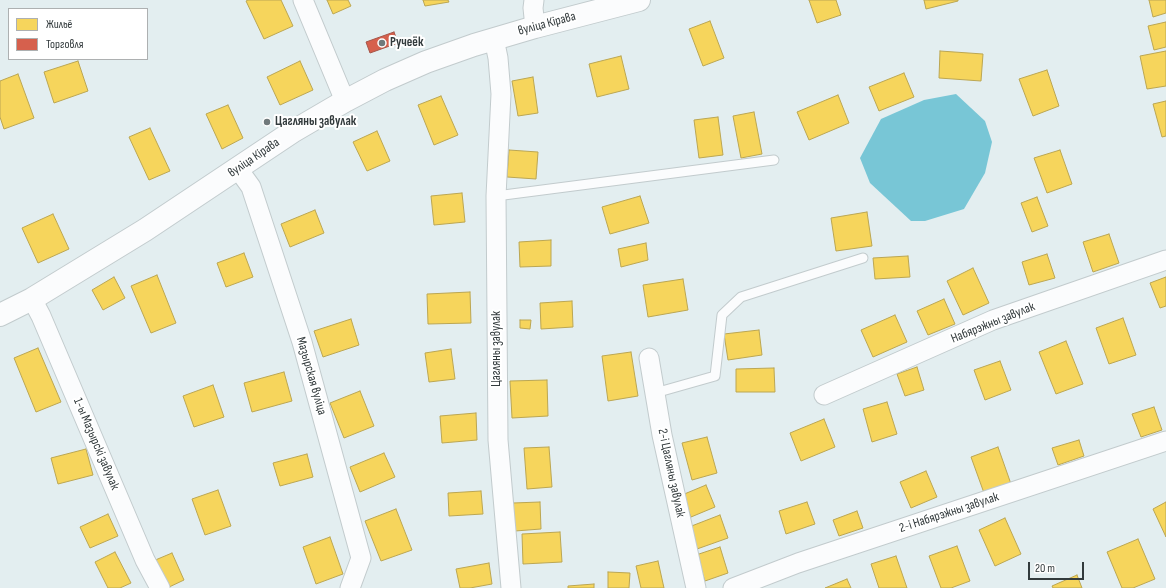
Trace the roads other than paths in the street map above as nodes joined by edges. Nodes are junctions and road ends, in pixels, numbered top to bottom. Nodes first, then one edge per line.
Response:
1 (302, 0) edge
2 (534, 0) edge
3 (640, 0) edge
4 (535, 27) junction
5 (494, 39) junction
6 (345, 101) junction
7 (774, 160) dead end
8 (238, 169) junction
9 (496, 196) junction
10 (863, 258) dead end
11 (1166, 260) edge
12 (32, 299) junction
13 (0, 315) edge
14 (649, 358) dead end
15 (655, 394) junction
16 (824, 395) dead end
17 (1166, 441) edge
18 (160, 588) edge
19 (350, 588) edge
20 (512, 588) edge
21 (696, 588) edge
22 (733, 588) edge

1 - 6 street
2 - 4 street
3 - 4 main road, вуліца Кірава
4 - 5 main road, вуліца Кірава
5 - 6 main road, вуліца Кірава
5 - 9 street, Цагляны завулак
6 - 8 main road, вуліца Кірава
7 - 9 lane
8 - 12 main road, вуліца Кірава
8 - 19 street, Мазырская вуліца
9 - 20 street, Цагляны завулак
10 - 15 lane
11 - 16 street, Набярэжны завулак
12 - 13 main road, вуліца Кірава
12 - 18 street, 1-ы Мазырскі завулак
14 - 15 street, 2-і Цагляны завулак
15 - 21 street, 2-і Цагляны завулак
17 - 22 street, 2-і Набярэжны завулак

